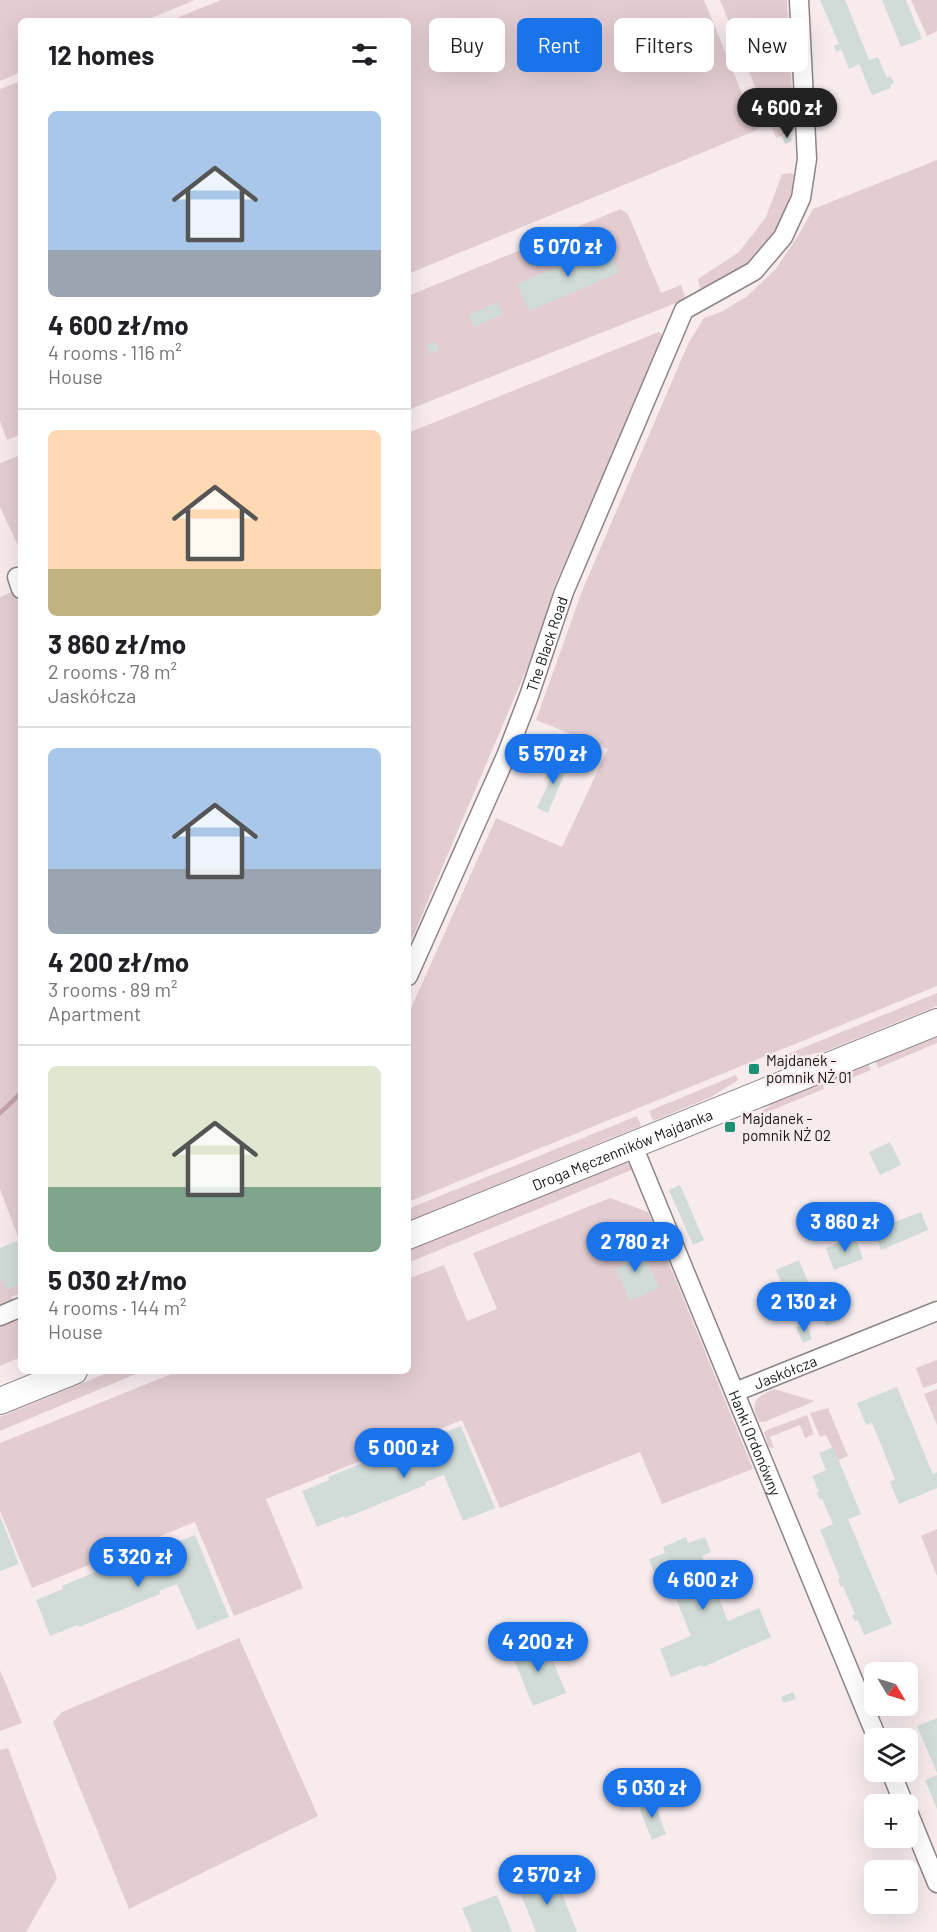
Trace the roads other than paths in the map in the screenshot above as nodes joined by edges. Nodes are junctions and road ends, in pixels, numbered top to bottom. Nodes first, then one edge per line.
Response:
1 (798, 0) edge
2 (411, 969) edge
3 (937, 1022) edge
4 (633, 1146) junction
5 (411, 1235) edge
6 (18, 1308) edge
7 (937, 1311) edge
8 (0, 1316) edge
9 (67, 1374) edge
10 (735, 1392) junction
11 (0, 1401) edge
12 (873, 1728) edge
13 (918, 1836) edge
14 (937, 1883) edge

1 - 2 street, The Black Road
3 - 4 street, Droga Męczenników Majdanka
4 - 5 street, Droga Męczenników Majdanka
4 - 10 street, Hanki Ordonówny
6 - 8 street
7 - 10 street, Jaskółcza
9 - 11 street
10 - 12 street, Hanki Ordonówny
13 - 14 street

